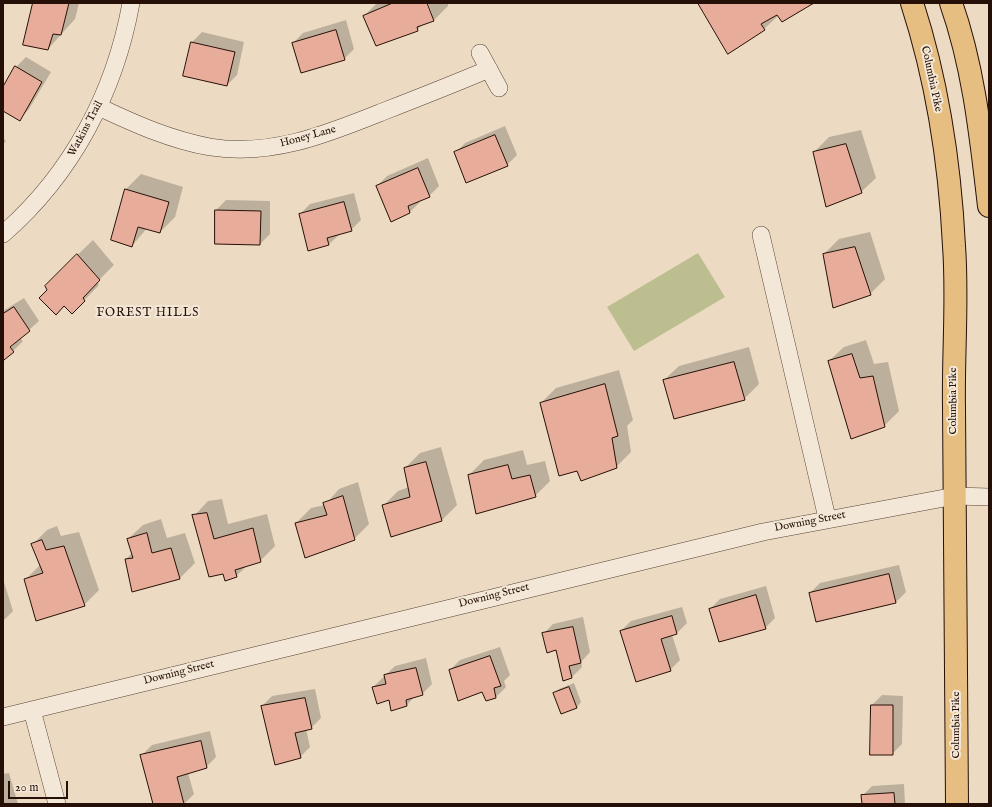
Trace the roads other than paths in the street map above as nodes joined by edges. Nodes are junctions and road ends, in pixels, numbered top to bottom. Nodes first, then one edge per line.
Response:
1 (131, 3) edge
2 (912, 3) edge
3 (951, 3) edge
4 (480, 53) dead end
5 (489, 69) junction
6 (499, 88) dead end
7 (99, 107) junction
8 (989, 206) edge
9 (3, 234) edge
10 (761, 234) dead end
11 (955, 496) junction
12 (989, 497) edge
13 (827, 518) junction
14 (32, 710) junction
15 (3, 717) edge
16 (58, 804) edge
17 (957, 804) edge

1 - 7 street, Watkins Trail
2 - 11 main road, Columbia Pike
3 - 8 main road
4 - 5 street
5 - 6 street
5 - 7 street, Honey Lane
7 - 9 street, Watkins Trail
10 - 13 street
11 - 12 street, Downing Street
11 - 13 street, Downing Street
11 - 17 main road, Columbia Pike
13 - 14 street, Downing Street
14 - 15 street, Downing Street
14 - 16 street

